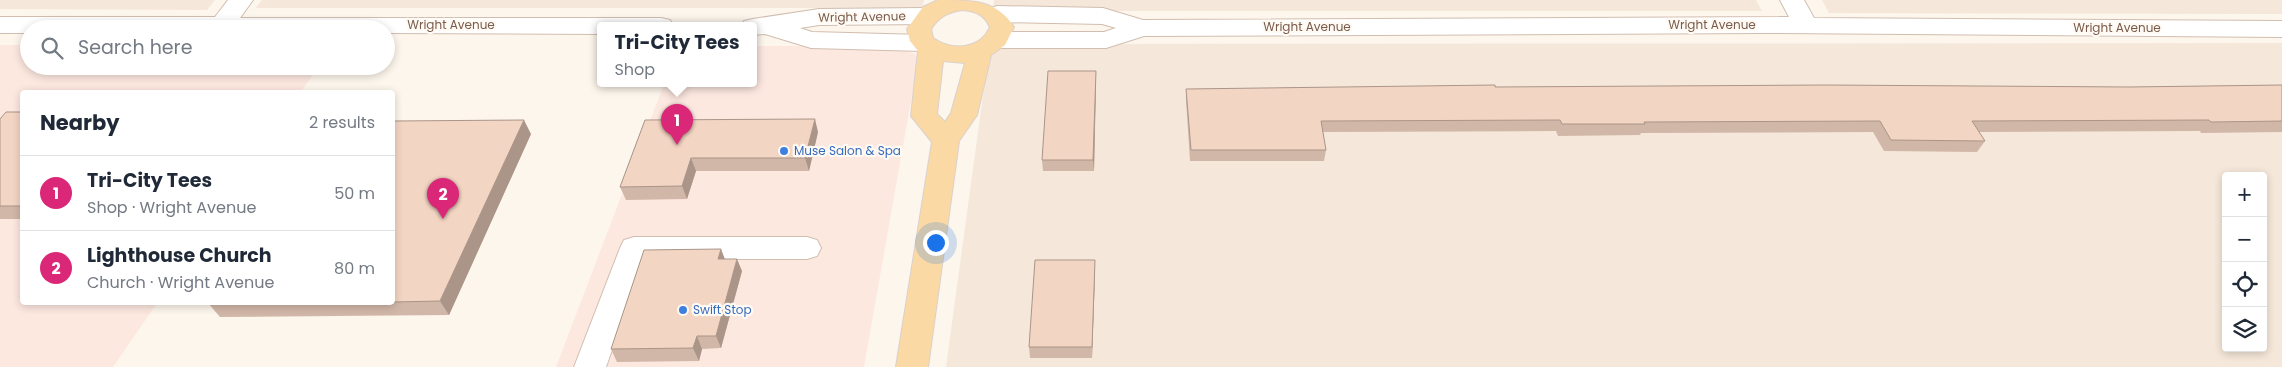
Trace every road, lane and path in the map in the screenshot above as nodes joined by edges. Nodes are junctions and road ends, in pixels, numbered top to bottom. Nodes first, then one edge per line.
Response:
1 (241, 0) edge
2 (1792, 0) edge
3 (987, 6) edge
4 (937, 7) edge
5 (226, 20) edge
6 (0, 25) edge
7 (20, 25) edge
8 (395, 26) edge
9 (597, 26) edge
10 (1806, 26) junction
11 (761, 27) edge
12 (1142, 28) junction
13 (2282, 29) edge
14 (927, 45) junction
15 (988, 46) junction
16 (946, 140) junction
17 (806, 248) dead end
18 (590, 367) edge
19 (912, 367) edge

1 - 5 street
2 - 10 street
3 - 4 main road
3 - 12 street, Wright Avenue
3 - 15 main road
4 - 11 street, Wright Avenue
4 - 14 main road
6 - 7 street, Wright Avenue
8 - 9 street, Wright Avenue
10 - 12 street, Wright Avenue
10 - 13 street, Wright Avenue
11 - 14 street, Wright Avenue
12 - 15 street, Wright Avenue
14 - 15 main road
14 - 16 main road
15 - 16 main road
16 - 19 main road
17 - 18 street

